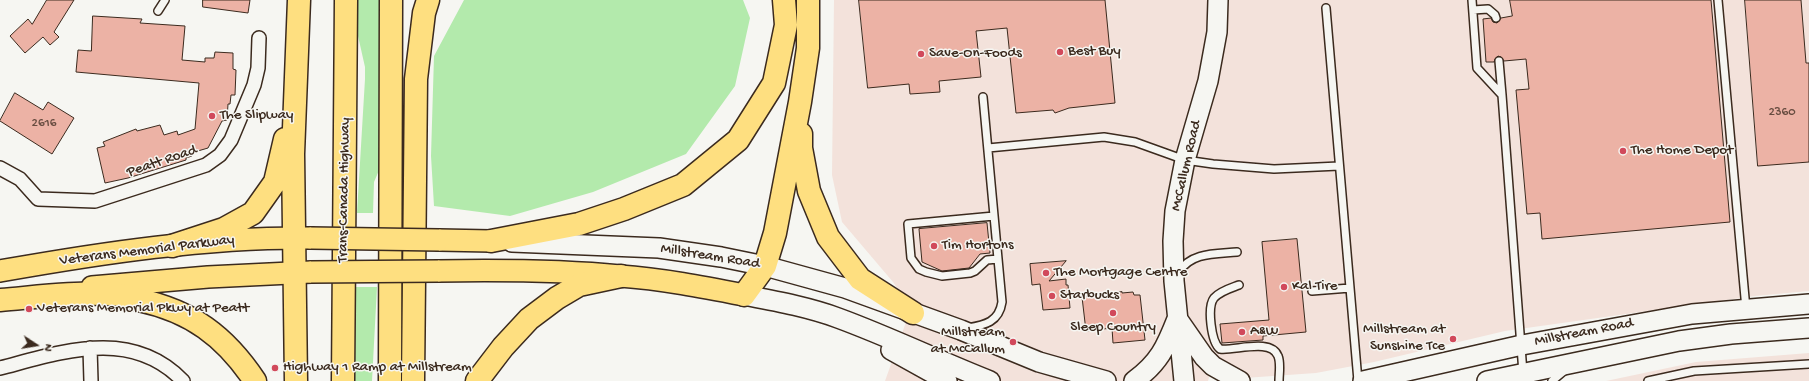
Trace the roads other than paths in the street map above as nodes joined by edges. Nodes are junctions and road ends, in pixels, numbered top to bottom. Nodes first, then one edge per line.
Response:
1 (165, 0) edge
2 (299, 0) edge
3 (346, 0) edge
4 (391, 0) edge
5 (428, 0) edge
6 (784, 0) edge
7 (808, 0) edge
8 (1218, 0) edge
9 (1472, 0) edge
10 (1718, 0) edge
11 (1326, 8) dead end
12 (1473, 10) junction
13 (158, 11) dead end
14 (1496, 18) dead end
15 (259, 38) dead end
16 (1499, 61) dead end
17 (296, 94) junction
18 (1502, 95) junction
19 (983, 97) dead end
20 (800, 102) junction
21 (988, 148) junction
22 (1185, 160) junction
23 (1339, 166) junction
24 (0, 168) edge
25 (994, 216) junction
26 (303, 238) junction
27 (491, 241) junction
28 (172, 246) junction
29 (1236, 252) dead end
30 (998, 259) junction
31 (765, 266) junction
32 (0, 271) edge
33 (302, 273) junction
34 (621, 276) junction
35 (1174, 281) junction
36 (1240, 284) dead end
37 (1350, 288) junction
38 (1312, 291) dead end
39 (744, 295) junction
40 (0, 300) edge
41 (1809, 304) edge
42 (1746, 310) junction
43 (913, 313) junction
44 (837, 318) junction
45 (1178, 318) junction
46 (1809, 328) edge
47 (962, 330) junction
48 (1522, 345) junction
49 (90, 348) junction
50 (1574, 363) junction
51 (1809, 364) edge
52 (0, 368) edge
53 (1524, 377) edge
54 (91, 381) edge
55 (183, 381) edge
56 (255, 381) edge
57 (296, 381) edge
58 (343, 381) edge
59 (390, 381) edge
60 (413, 381) edge
61 (477, 381) edge
62 (947, 381) edge
63 (990, 381) edge
64 (1106, 381) edge
65 (1134, 381) edge
66 (1184, 381) edge
67 (1240, 381) edge
68 (1279, 381) edge
69 (1358, 381) edge
70 (1362, 381) edge
71 (1487, 381) edge
72 (1552, 381) edge
73 (1648, 381) edge

1 - 13 lane
2 - 17 highway
3 - 58 highway, Trans-Canada Highway
4 - 59 highway
5 - 60 highway
6 - 27 highway
7 - 20 highway
8 - 22 main road, McCallum Road
9 - 12 lane
10 - 42 lane
11 - 23 lane
12 - 14 lane
12 - 18 lane
15 - 24 street, Peatt Road
16 - 18 lane
17 - 26 highway
17 - 28 highway
18 - 48 lane
19 - 21 lane
20 - 31 highway
20 - 43 highway
21 - 22 lane
21 - 25 lane
22 - 23 lane
22 - 35 main road, McCallum Road
23 - 37 lane
25 - 30 lane
25 - 30 lane
26 - 27 main road, Millstream Road, bridge
26 - 28 main road, Veterans Memorial Parkway
26 - 33 highway
27 - 31 main road, Millstream Road
28 - 32 main road, Veterans Memorial Parkway
29 - 35 lane
30 - 47 lane
31 - 39 highway
31 - 43 main road, Millstream Road
33 - 34 main road, Millstream Road, bridge
33 - 40 main road, Veterans Memorial Parkway
33 - 57 highway
34 - 39 main road, Millstream Road
34 - 61 highway
35 - 45 main road, McCallum Road
36 - 68 lane
37 - 38 lane
37 - 69 lane
39 - 44 main road, Millstream Road
40 - 56 highway
41 - 42 main road, Millstream Road
42 - 48 main road, Millstream Road
43 - 47 main road, Millstream Road
44 - 62 main road
44 - 63 main road, Millstream Road
45 - 65 main road
45 - 66 main road, McCallum Road
45 - 67 main road
46 - 50 main road, Millstream Road
47 - 64 main road, Millstream Road
48 - 53 lane
48 - 70 main road, Millstream Road
49 - 52 street
49 - 54 street
49 - 55 street
50 - 53 main road, Millstream Road
50 - 72 lane
51 - 73 lane
53 - 71 main road, Millstream Road

